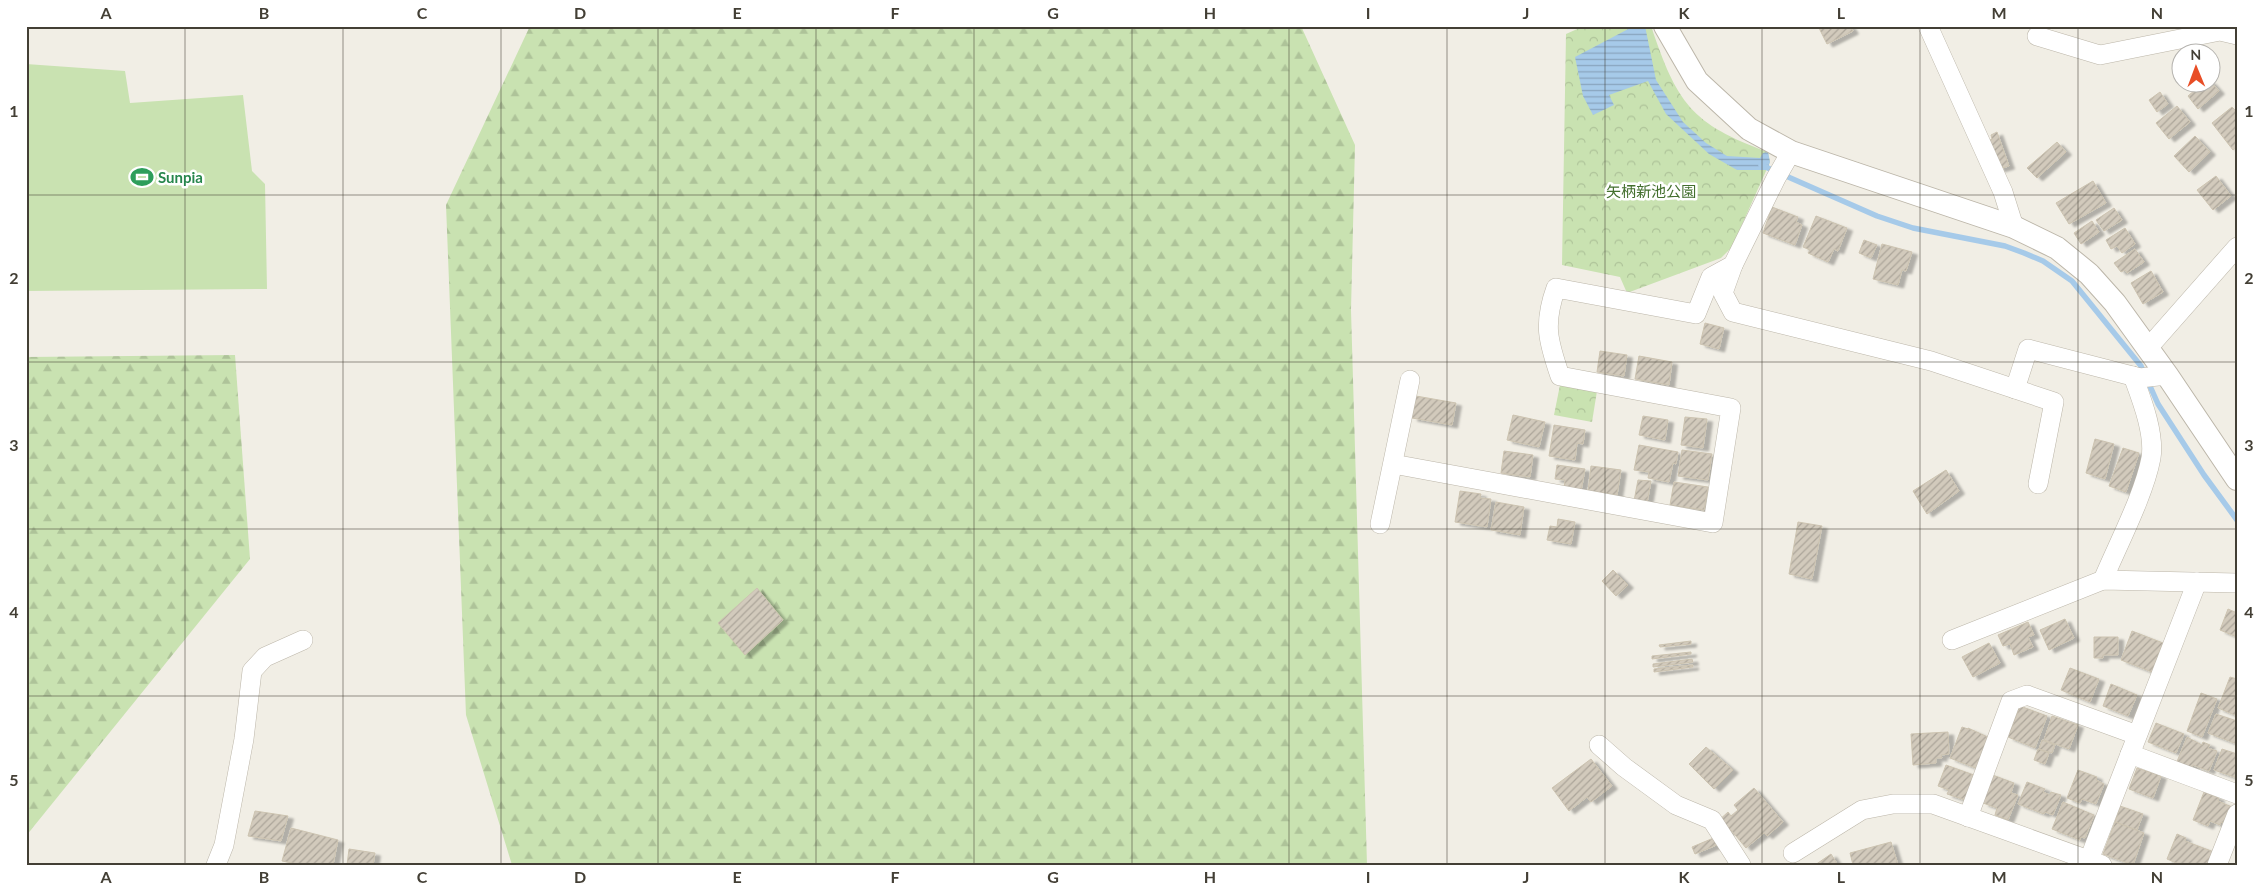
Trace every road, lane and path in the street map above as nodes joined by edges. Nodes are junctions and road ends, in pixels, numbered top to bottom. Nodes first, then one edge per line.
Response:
1 (1665, 26) edge
2 (1928, 26) edge
3 (2237, 35) edge
4 (2037, 36) dead end
5 (1784, 164) junction
6 (2014, 227) junction
7 (2237, 247) edge
8 (1733, 265) junction
9 (2148, 348) junction
10 (2148, 377) junction
11 (1410, 380) dead end
12 (2015, 389) junction
13 (1393, 464) junction
14 (2237, 479) edge
15 (2038, 484) dead end
16 (1380, 524) dead end
17 (2103, 580) junction
18 (2197, 582) junction
19 (2237, 583) edge
20 (304, 640) dead end
21 (1952, 640) dead end
22 (2137, 735) junction
23 (1599, 745) dead end
24 (2130, 754) junction
25 (2237, 794) edge
26 (2237, 814) edge
27 (1968, 817) junction
28 (1793, 853) dead end
29 (2093, 863) edge
30 (216, 865) edge
31 (1741, 865) edge
32 (2217, 865) edge

1 - 5 street
2 - 6 street
3 - 4 street
5 - 6 street
5 - 8 street
6 - 9 street
7 - 9 street
8 - 12 street
8 - 13 street
9 - 10 street
10 - 12 street
10 - 14 street
10 - 17 street
11 - 13 street
12 - 15 street
13 - 16 street
17 - 18 street
17 - 21 street
18 - 19 street
18 - 22 street
20 - 30 street
22 - 24 street
22 - 27 street
23 - 31 street
24 - 25 street
24 - 29 street
26 - 32 street
27 - 28 street
27 - 29 street

